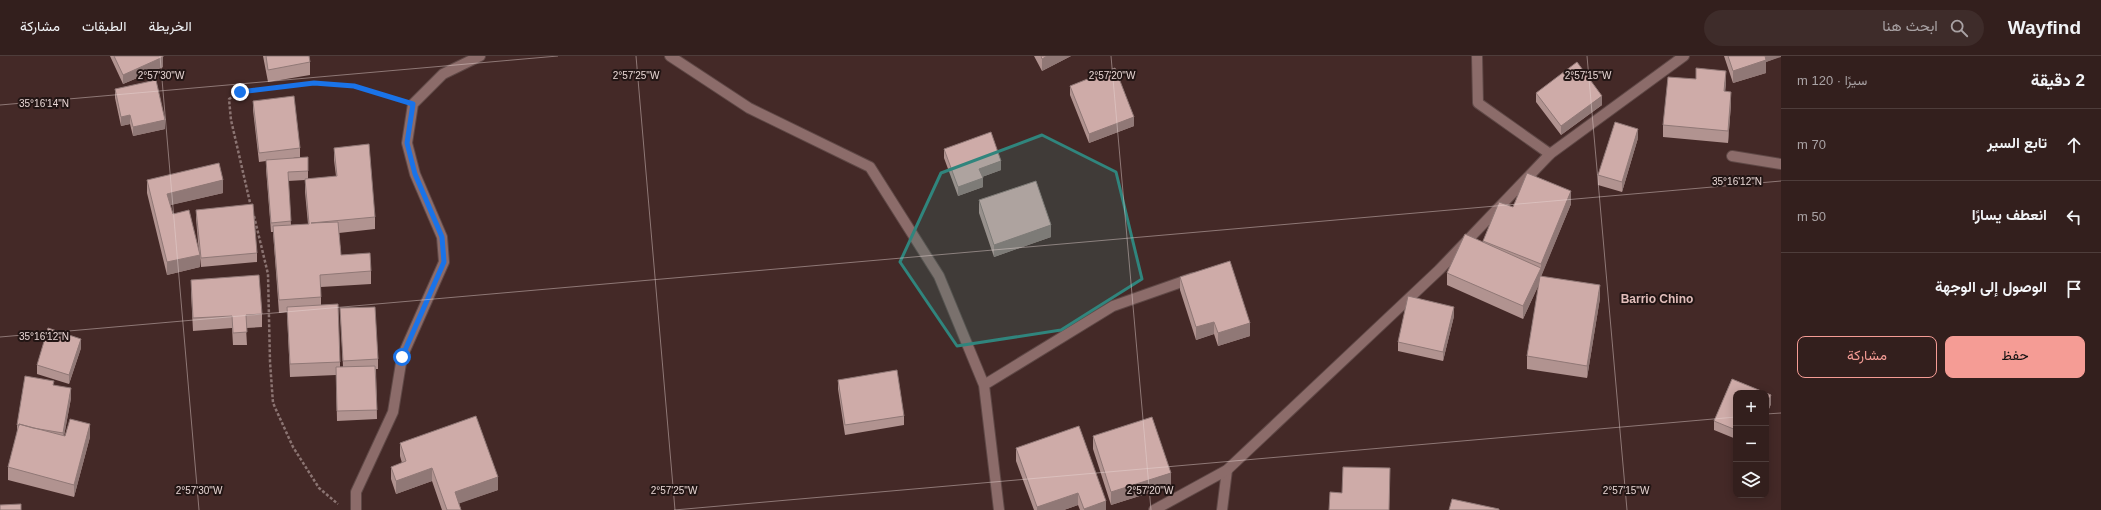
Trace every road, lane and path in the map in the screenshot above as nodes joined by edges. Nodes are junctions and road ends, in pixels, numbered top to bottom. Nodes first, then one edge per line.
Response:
1 (480, 56) edge
2 (670, 56) edge
3 (1477, 56) edge
4 (1684, 56) edge
5 (413, 104) junction
6 (1550, 154) junction
7 (1732, 156) dead end
8 (1781, 164) edge
9 (1200, 275) edge
10 (984, 385) junction
11 (1227, 470) junction
12 (340, 506) dead end
13 (356, 510) edge
14 (999, 510) edge
15 (1154, 510) edge
16 (1222, 510) edge

1 - 5 street
2 - 10 street
3 - 6 street
4 - 6 street
5 - 12 path
5 - 13 street
6 - 11 street
7 - 8 street
9 - 10 street
10 - 14 street
11 - 15 street
11 - 16 street

